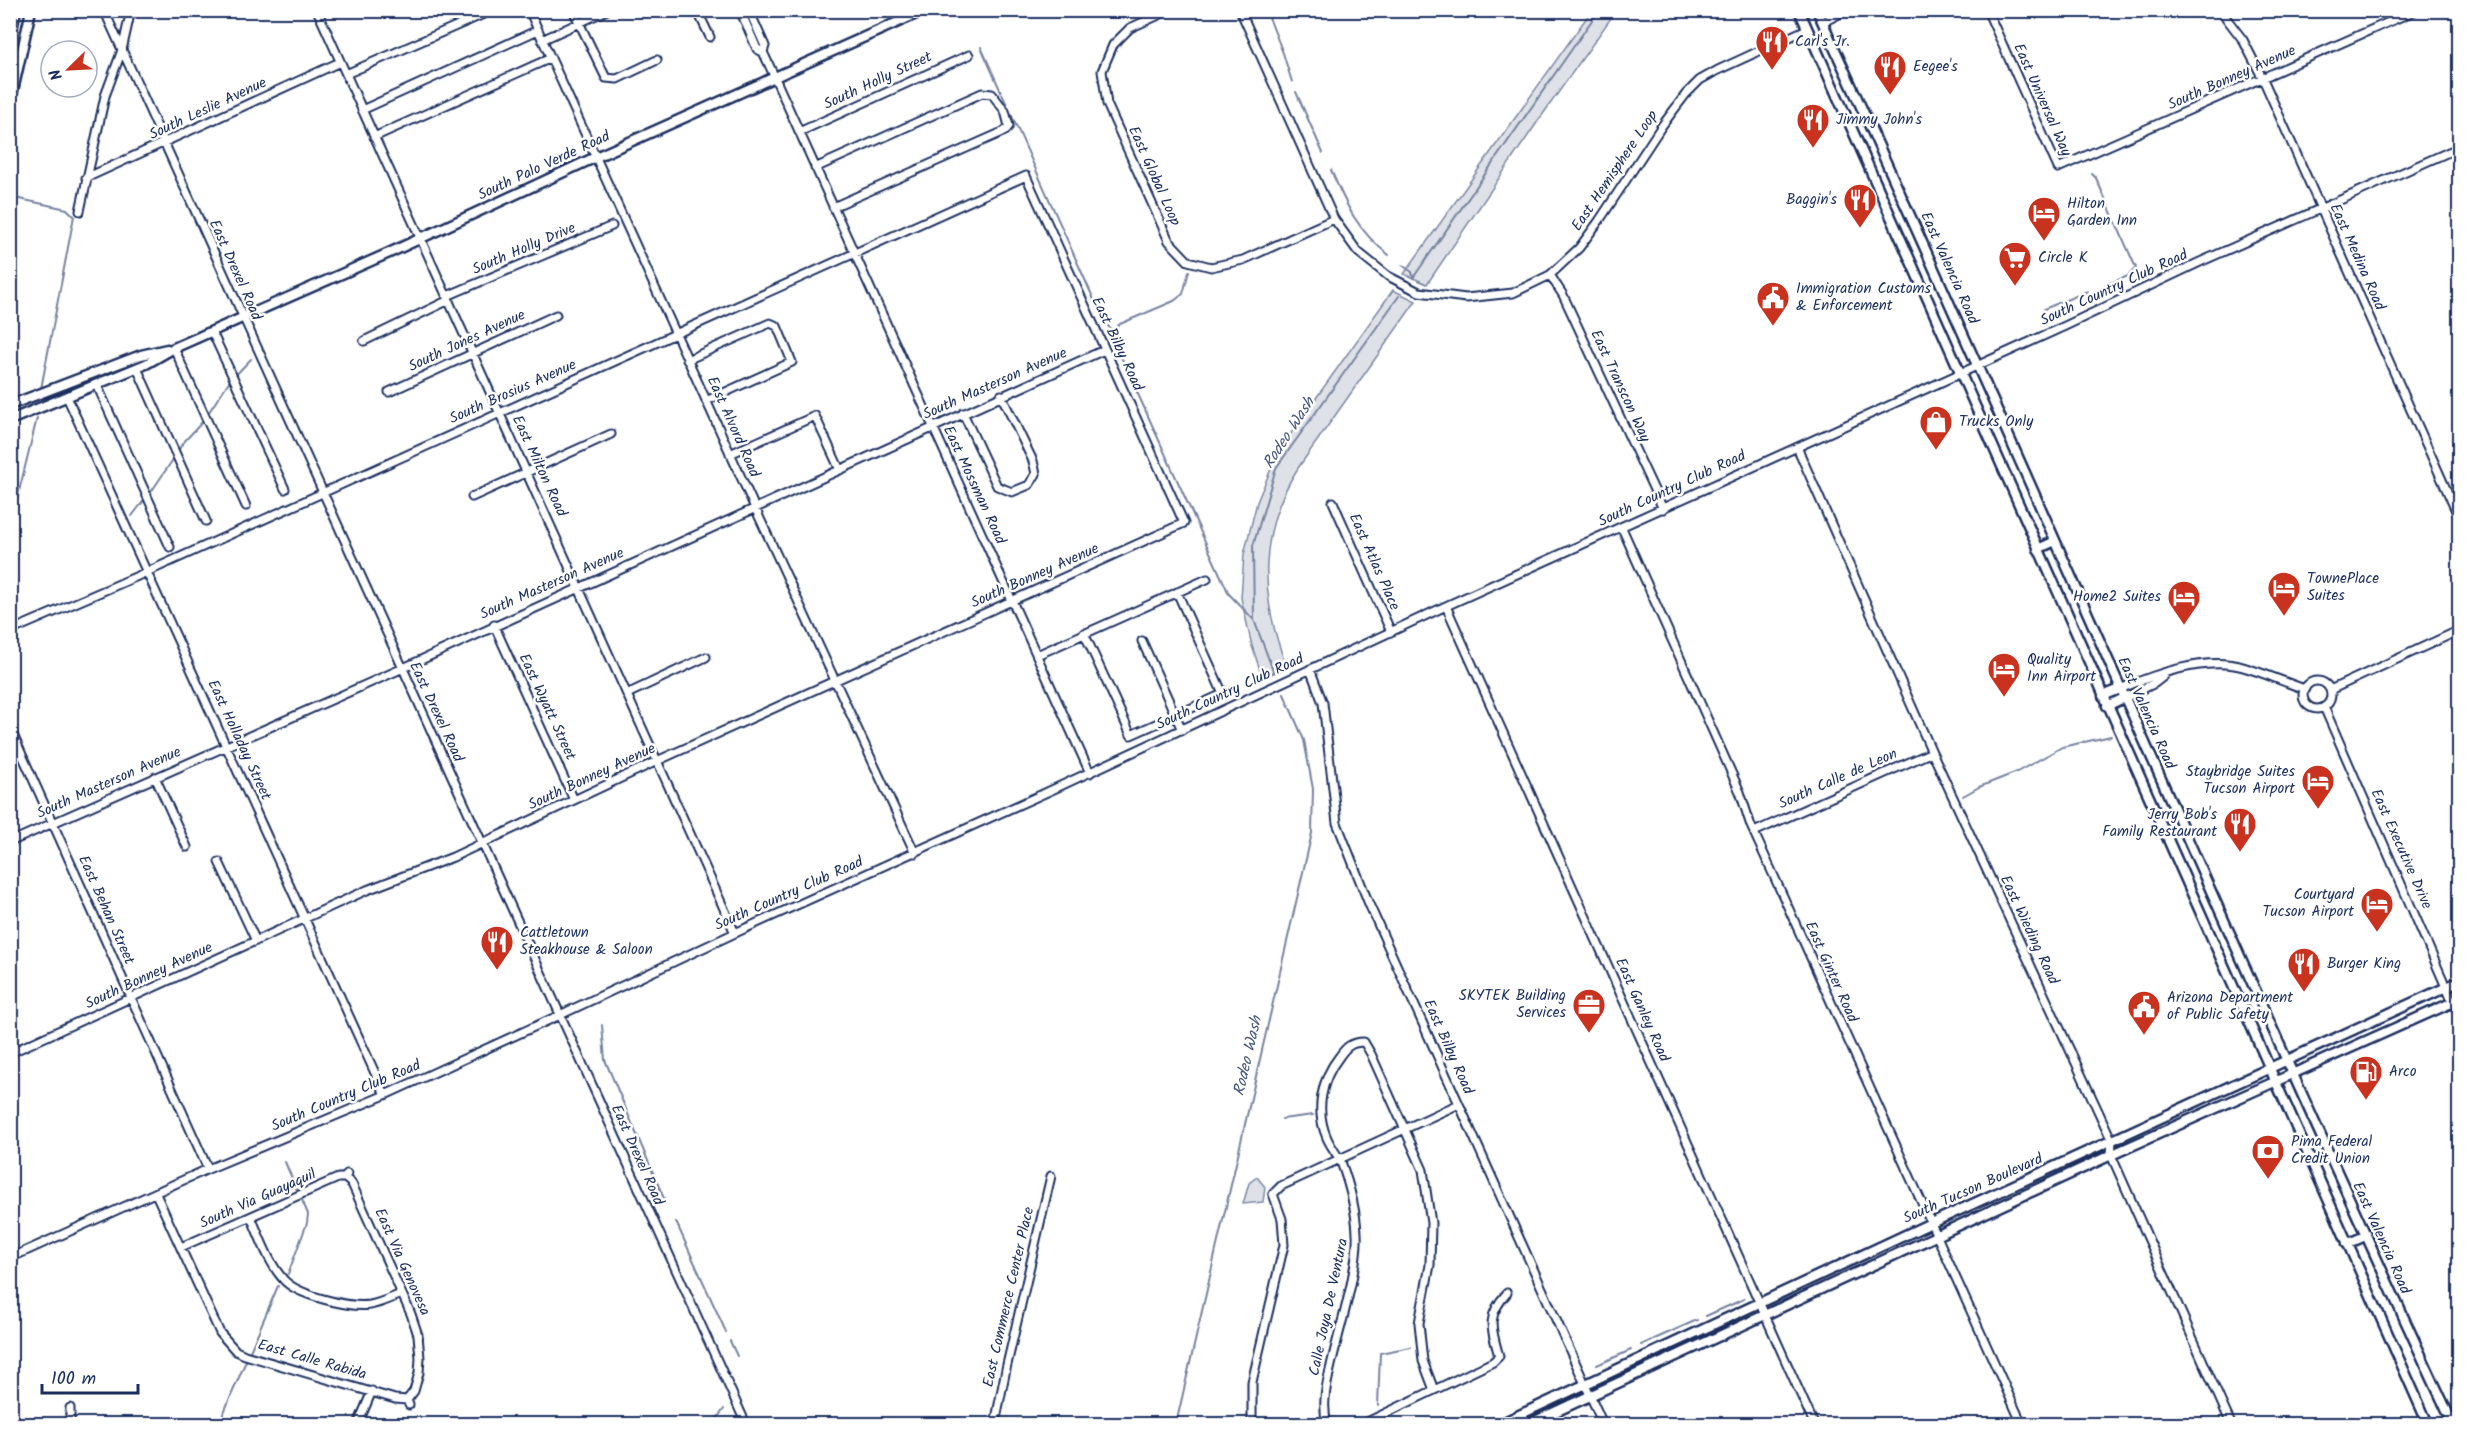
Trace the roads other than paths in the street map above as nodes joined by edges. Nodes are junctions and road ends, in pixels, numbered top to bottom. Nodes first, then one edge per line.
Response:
1 (16, 10) edge
2 (31, 10) edge
3 (104, 10) edge
4 (131, 10) edge
5 (317, 10) edge
6 (492, 10) edge
7 (529, 10) edge
8 (573, 10) edge
9 (607, 10) edge
10 (697, 10) edge
11 (740, 10) edge
12 (749, 10) edge
13 (925, 10) edge
14 (1170, 10) edge
15 (1240, 10) edge
16 (1799, 10) edge
17 (1817, 10) edge
18 (1847, 10) edge
19 (1987, 10) edge
20 (2220, 10) edge
21 (2416, 10) edge
22 (1823, 22) junction
23 (579, 23) junction
24 (1807, 29) junction
25 (538, 30) junction
26 (710, 37) dead end
27 (10, 39) edge
28 (542, 40) junction
29 (122, 50) junction
30 (763, 52) junction
31 (969, 54) dead end
32 (551, 58) junction
33 (657, 60) dead end
34 (340, 62) junction
35 (346, 74) junction
36 (775, 78) junction
37 (2263, 79) junction
38 (10, 104) edge
39 (362, 110) junction
40 (799, 132) junction
41 (374, 136) junction
42 (164, 144) junction
43 (2460, 147) edge
44 (596, 157) junction
45 (815, 168) junction
46 (2058, 168) joint
47 (1026, 176) joint
48 (86, 178) junction
49 (833, 207) junction
50 (2321, 209) junction
51 (80, 211) dead end
52 (1334, 219) junction
53 (612, 226) dead end
54 (421, 238) junction
55 (854, 254) junction
56 (1550, 275) junction
57 (448, 298) junction
58 (556, 315) dead end
59 (243, 319) junction
60 (212, 332) junction
61 (676, 333) junction
62 (364, 341) dead end
63 (174, 348) junction
64 (1104, 350) junction
65 (473, 353) junction
66 (687, 360) junction
67 (1978, 364) junction
68 (137, 368) junction
69 (1960, 372) junction
70 (97, 385) junction
71 (389, 392) dead end
72 (1001, 396) junction
73 (67, 397) junction
74 (706, 401) junction
75 (10, 405) edge
76 (963, 413) junction
77 (499, 414) junction
78 (10, 420) edge
79 (933, 426) junction
80 (611, 434) dead end
81 (1797, 447) junction
82 (730, 454) junction
83 (840, 470) junction
84 (525, 473) junction
85 (285, 489) dead end
86 (323, 492) junction
87 (472, 497) dead end
88 (1333, 502) dead end
89 (246, 506) dead end
90 (755, 508) junction
91 (1663, 509) junction
92 (2460, 520) edge
93 (206, 521) dead end
94 (1184, 523) joint
95 (1622, 528) junction
96 (2055, 541) junction
97 (170, 547) dead end
98 (2038, 549) junction
99 (147, 572) junction
100 (1207, 579) dead end
101 (579, 587) junction
102 (1177, 592) junction
103 (1012, 601) junction
104 (1446, 606) junction
105 (494, 625) junction
106 (2460, 630) edge
107 (10, 631) edge
108 (1391, 632) junction
109 (1084, 633) junction
110 (1142, 640) dead end
111 (1037, 655) junction
112 (706, 657) dead end
113 (401, 669) junction
114 (1310, 669) junction
115 (836, 680) junction
116 (2305, 689) junction
117 (2330, 690) junction
118 (2122, 693) junction
119 (627, 694) junction
120 (2103, 696) junction
121 (2107, 706) junction
122 (2324, 707) junction
123 (1175, 715) junction
124 (10, 728) edge
125 (1182, 730) junction
126 (226, 745) junction
127 (1932, 752) junction
128 (657, 761) junction
129 (1090, 773) junction
130 (155, 777) junction
131 (574, 800) junction
132 (52, 823) junction
133 (1754, 832) junction
134 (10, 842) edge
135 (481, 843) junction
136 (187, 847) dead end
137 (915, 853) junction
138 (219, 862) dead end
139 (2205, 882) junction
140 (2189, 889) junction
141 (306, 920) junction
142 (735, 933) junction
143 (256, 942) junction
144 (2460, 981) edge
145 (2446, 987) junction
146 (132, 999) junction
147 (2456, 1001) edge
148 (560, 1015) junction
149 (10, 1053) edge
150 (2286, 1060) junction
151 (2269, 1068) junction
152 (2293, 1074) junction
153 (2275, 1082) junction
154 (385, 1095) junction
155 (1459, 1104) junction
156 (1405, 1128) junction
157 (2112, 1142) junction
158 (2111, 1155) junction
159 (1340, 1159) junction
160 (208, 1169) junction
161 (346, 1176) joint
162 (1051, 1176) dead end
163 (156, 1194) junction
164 (251, 1217) junction
165 (1929, 1224) junction
166 (1935, 1236) junction
167 (2365, 1236) junction
168 (2347, 1244) junction
169 (182, 1247) junction
170 (10, 1258) edge
171 (1507, 1293) dead end
172 (401, 1294) junction
173 (1759, 1303) junction
174 (1764, 1314) junction
175 (1585, 1385) junction
176 (1434, 1390) junction
177 (372, 1391) junction
178 (1590, 1396) junction
179 (408, 1402) joint
180 (70, 1408) dead end
181 (2460, 1422) edge
182 (70, 1425) edge
183 (358, 1425) edge
184 (746, 1425) edge
185 (995, 1425) edge
186 (1252, 1425) edge
187 (1327, 1425) edge
188 (1363, 1425) edge
189 (1500, 1425) edge
190 (1529, 1425) edge
191 (1603, 1425) edge
192 (1814, 1425) edge
193 (2022, 1425) edge
194 (2231, 1425) edge
195 (2428, 1425) edge
196 (2453, 1425) edge

1 - 27 main road
2 - 38 main road
3 - 29 street, East Drexel Road
4 - 29 street
5 - 34 street, East Milton Road
6 - 35 street
7 - 25 street, East Alvord Road
8 - 23 street
9 - 23 street
10 - 26 street
11 - 30 street
12 - 30 street
13 - 36 main road, South Palo Verde Road
14 - 52 street, East Global Loop
15 - 52 street, East Hemisphere Loop
16 - 24 main road
17 - 22 main road, East Valencia Road
18 - 22 street
19 - 46 street, East Universal Way
20 - 37 street, East Medina Road
21 - 37 street, South Bonney Avenue
22 - 24 main road
22 - 67 main road, East Valencia Road
23 - 28 street
23 - 33 street
24 - 56 street, East Hemisphere Loop
24 - 69 main road
25 - 28 street, East Alvord Road
25 - 39 street
28 - 32 street, East Alvord Road
29 - 42 street, East Drexel Road
29 - 48 street
30 - 36 street, East Mossman Road
31 - 40 street, South Holly Street
32 - 41 street
32 - 44 street, East Alvord Road
34 - 35 street, East Milton Road
34 - 42 street, South Leslie Avenue
35 - 39 street, East Milton Road
36 - 40 street, East Mossman Road
36 - 44 main road, South Palo Verde Road
37 - 46 street, South Bonney Avenue
37 - 50 street, East Medina Road
39 - 41 street, East Milton Road
40 - 45 street, East Mossman Road
41 - 54 street, East Milton Road
42 - 48 street, South Leslie Avenue
42 - 59 street, East Drexel Road
43 - 50 street, South Country Club Road
44 - 54 main road, South Palo Verde Road
44 - 61 street, East Alvord Road
45 - 49 street, East Mossman Road
45 - 49 street
47 - 55 street, South Brosius Avenue
47 - 64 street, East Bilby Road
48 - 51 street
49 - 55 street, East Mossman Road
50 - 67 street, South Country Club Road
50 - 92 street, East Medina Road
52 - 56 street, East Hemisphere Loop
53 - 57 street, South Holly Drive
54 - 57 street, East Milton Road
54 - 59 main road, South Palo Verde Road
55 - 61 street, South Brosius Avenue
55 - 79 street, East Mossman Road
56 - 91 street, East Transcon Way
57 - 62 street, South Holly Drive
57 - 65 street, East Milton Road
58 - 65 street, South Jones Avenue
59 - 60 main road, South Palo Verde Road
59 - 86 street, East Drexel Road
60 - 63 main road, South Palo Verde Road
60 - 85 street
61 - 66 street, East Alvord Road
61 - 77 street, South Brosius Avenue
63 - 68 main road, South Palo Verde Road
63 - 75 main road, South Palo Verde Road
63 - 89 street
64 - 72 street, South Masterson Avenue
64 - 94 street, East Bilby Road
65 - 71 street, South Jones Avenue
65 - 77 street, East Milton Road
66 - 74 street, East Alvord Road
66 - 74 street
67 - 69 street, South Country Club Road
67 - 96 main road, East Valencia Road
68 - 70 main road, South Palo Verde Road
68 - 93 street
69 - 81 street, South Country Club Road
69 - 98 main road
70 - 73 main road, South Palo Verde Road
70 - 97 street
72 - 76 street, South Masterson Avenue
72 - 76 street
73 - 78 main road, South Palo Verde Road
73 - 99 street, East Holladay Street
74 - 82 street, East Alvord Road
76 - 79 street, South Masterson Avenue
77 - 84 street, East Milton Road
77 - 86 street, South Brosius Avenue
79 - 83 street, South Masterson Avenue
79 - 103 street, East Mossman Road
80 - 84 street
81 - 91 street, South Country Club Road
81 - 127 street, East Wieding Road
82 - 83 street
82 - 90 street, East Alvord Road
83 - 90 street, South Masterson Avenue
84 - 87 street
84 - 101 street, East Milton Road
86 - 99 street, South Brosius Avenue
86 - 113 street, East Drexel Road
88 - 108 street, East Atlas Place
90 - 101 street, South Masterson Avenue
90 - 115 street, East Alvord Road
91 - 95 street, South Country Club Road
94 - 103 street, South Bonney Avenue
95 - 104 street, South Country Club Road
95 - 133 street, East Ginter Road
96 - 98 main road
96 - 118 main road, East Valencia Road
98 - 120 main road
99 - 107 street, South Brosius Avenue
99 - 126 street, East Holladay Street
100 - 102 street
101 - 105 street, South Masterson Avenue
101 - 119 street, East Milton Road
102 - 109 street
102 - 123 street
103 - 111 street, East Mossman Road
103 - 115 street, South Bonney Avenue
104 - 108 street, South Country Club Road
104 - 173 street, East Ganley Road
105 - 113 street, South Masterson Avenue
105 - 131 street, East Wyatt Street
106 - 117 street
108 - 114 street, South Country Club Road
109 - 111 street
109 - 123 street
110 - 123 street
111 - 129 street, East Mossman Road
112 - 119 street
113 - 126 street, South Masterson Avenue
113 - 135 street, East Drexel Road
114 - 125 street, South Country Club Road
114 - 155 street, East Bilby Road
115 - 128 street, South Bonney Avenue
115 - 137 street, East Alvord Road
116 - 117 street
116 - 118 street
116 - 122 street
117 - 122 street
118 - 120 main road
118 - 121 main road
118 - 139 main road, East Valencia Road
119 - 128 street, East Milton Road
120 - 121 main road
121 - 140 main road
122 - 145 street, East Executive Drive
123 - 125 street
124 - 132 street, East Behan Street
125 - 129 street, South Country Club Road
126 - 130 street, South Masterson Avenue
126 - 141 street, East Holladay Street
127 - 133 street, South Calle de Leon
127 - 157 street, East Wieding Road
128 - 131 street, South Bonney Avenue
128 - 142 street, East Milton Road
129 - 137 street, South Country Club Road
130 - 132 street, South Masterson Avenue
130 - 136 street
131 - 135 street, South Bonney Avenue
132 - 134 street, South Masterson Avenue
132 - 146 street, East Behan Street
133 - 165 street, East Ginter Road
135 - 141 street, South Bonney Avenue
135 - 148 street, East Drexel Road
137 - 142 street, South Country Club Road
138 - 143 street
139 - 140 main road
139 - 150 main road, East Valencia Road
140 - 151 main road
141 - 143 street, South Bonney Avenue
141 - 154 street, East Holladay Street
142 - 148 street, South Country Club Road
143 - 146 street, South Bonney Avenue
144 - 145 main road, South Tucson Boulevard
145 - 147 street, East Executive Drive
145 - 150 main road, South Tucson Boulevard
146 - 149 street, South Bonney Avenue
146 - 160 street, East Behan Street
147 - 152 main road, South Tucson Boulevard
148 - 154 street, South Country Club Road
148 - 184 street, East Drexel Road
150 - 151 main road, South Tucson Boulevard
150 - 152 main road, East Valencia Road
151 - 153 main road
151 - 157 main road, South Tucson Boulevard
152 - 153 main road, South Tucson Boulevard
152 - 167 main road, East Valencia Road
153 - 158 main road, South Tucson Boulevard
153 - 168 main road
154 - 160 street, South Country Club Road
155 - 156 street
155 - 175 street, East Bilby Road
156 - 159 street
156 - 159 street, Calle Joya De Ventura
156 - 176 street
157 - 158 street, East Wieding Road
157 - 165 main road, South Tucson Boulevard
158 - 166 main road, South Tucson Boulevard
158 - 194 street, East Wieding Road
159 - 186 street
159 - 187 street, Calle Joya De Ventura
160 - 163 street, South Country Club Road
161 - 164 street, South Via Guayaquil
161 - 172 street, East Via Genovesa
162 - 185 street, East Commerce Center Place
163 - 169 street, East Calle Rabida
163 - 170 street, South Country Club Road
164 - 169 street, South Via Guayaquil
164 - 172 street
165 - 166 street, East Ginter Road
165 - 173 main road, South Tucson Boulevard
166 - 174 main road, South Tucson Boulevard
166 - 193 street, East Ginter Road
167 - 168 main road
167 - 196 main road, East Valencia Road
168 - 195 main road
169 - 177 street, East Calle Rabida
171 - 176 street
172 - 179 street, East Via Genovesa
173 - 174 street, East Ganley Road
173 - 175 main road, South Tucson Boulevard
174 - 178 main road, South Tucson Boulevard
174 - 192 street, East Ganley Road
175 - 178 street, East Bilby Road
175 - 189 main road, South Tucson Boulevard
176 - 188 street
177 - 179 street, East Calle Rabida
177 - 183 street
178 - 190 main road, South Tucson Boulevard
178 - 191 street, East Bilby Road
180 - 182 street
181 - 196 street

